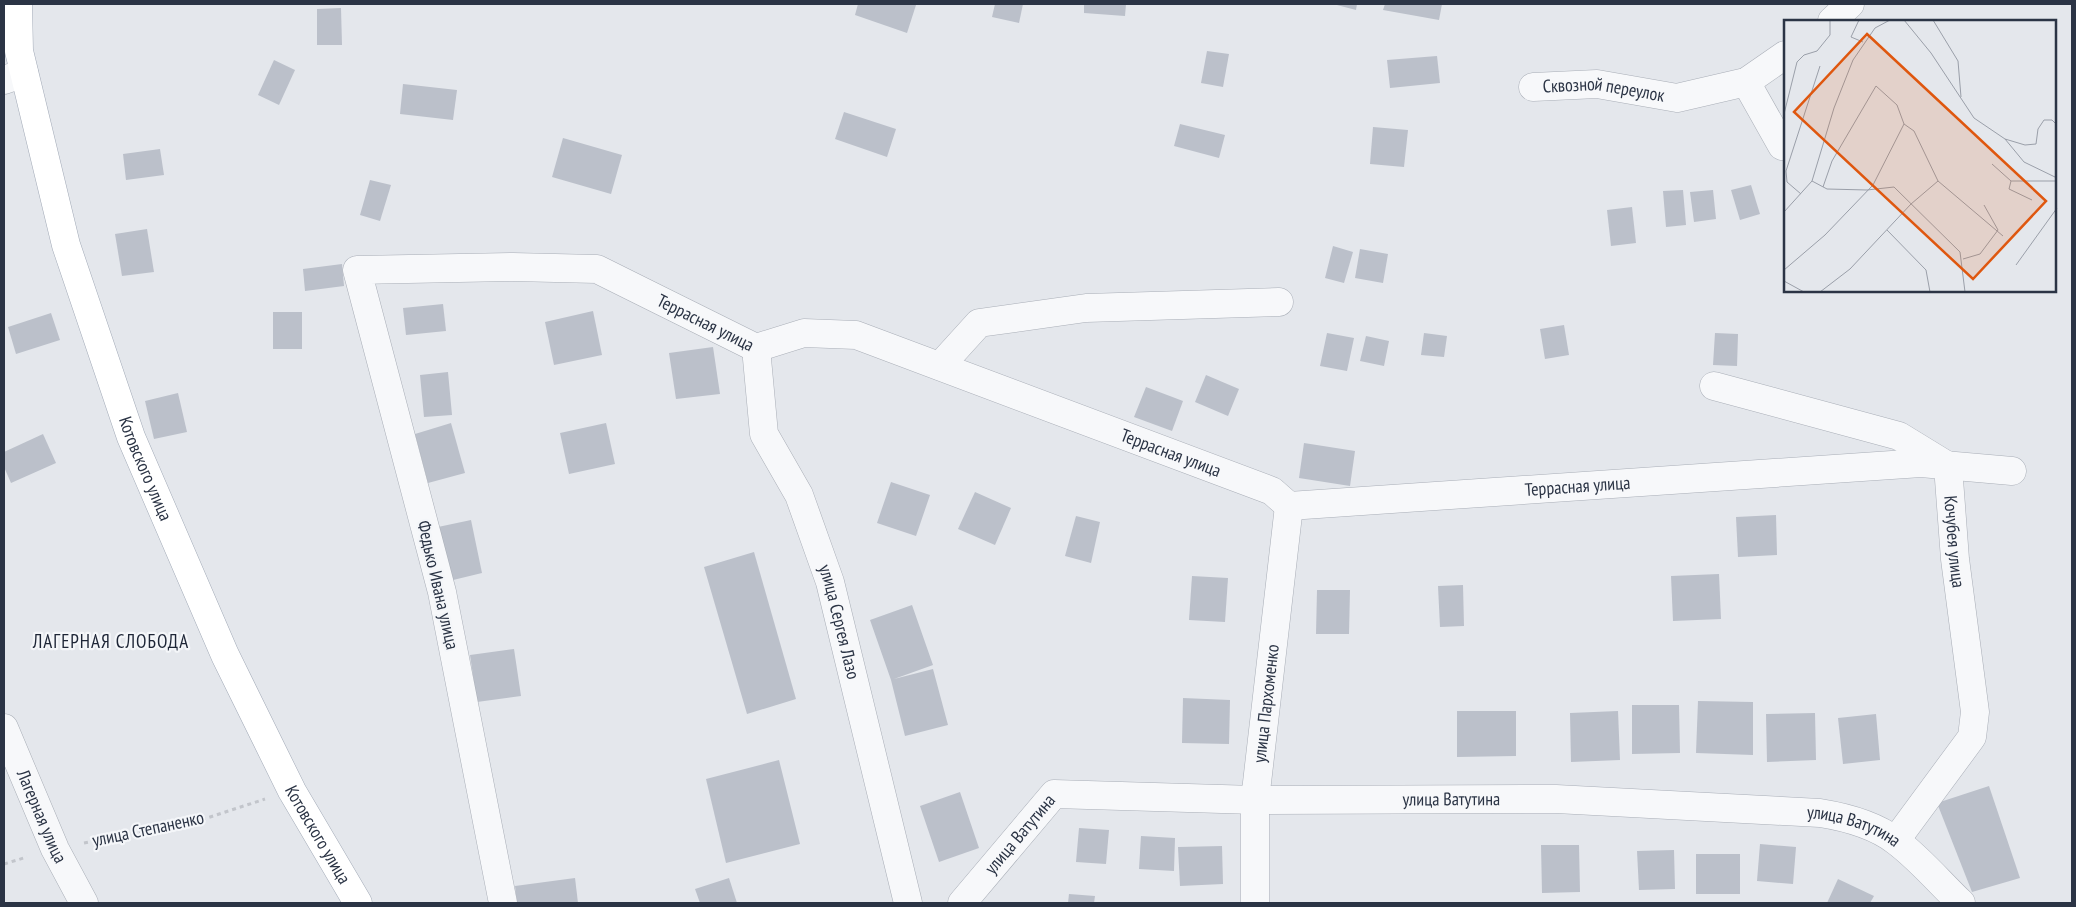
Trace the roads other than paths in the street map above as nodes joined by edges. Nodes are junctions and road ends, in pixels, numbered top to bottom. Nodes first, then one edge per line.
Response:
1 (18, 4) edge
2 (1850, 4) edge
3 (1833, 20) edge
4 (1784, 56) edge
5 (14, 77) edge
6 (1746, 82) junction
7 (1533, 86) dead end
8 (1784, 145) edge
9 (357, 270) joint
10 (1279, 302) dead end
11 (756, 348) junction
12 (940, 366) junction
13 (1714, 386) dead end
14 (1948, 466) junction
15 (2012, 471) dead end
16 (1289, 506) junction
17 (4, 728) edge
18 (1255, 800) junction
19 (1896, 840) junction
20 (84, 903) edge
21 (358, 903) edge
22 (503, 903) edge
23 (908, 903) edge
24 (962, 903) edge
25 (1256, 903) edge
26 (1961, 903) edge

1 - 5 main road, Котовского улица
2 - 3 street
4 - 6 street, Сквозной переулок
5 - 21 main road, Котовского улица
6 - 7 street, Сквозной переулок
6 - 8 street
9 - 11 street, Террасная улица
9 - 22 street, Федько Ивана улица
10 - 12 street
11 - 12 street, Террасная улица
11 - 23 street, улица Сергея Лазо
12 - 16 street, Террасная улица
13 - 14 street
14 - 15 street, Террасная улица
14 - 16 street, Террасная улица
14 - 19 street, Кочубея улица
16 - 18 street, улица Пархоменко
17 - 20 street, Лагерная улица
18 - 19 street, улица Ватутина
18 - 24 street, улица Ватутина
18 - 25 street, улица Пархоменко
19 - 26 street, улица Ватутина

